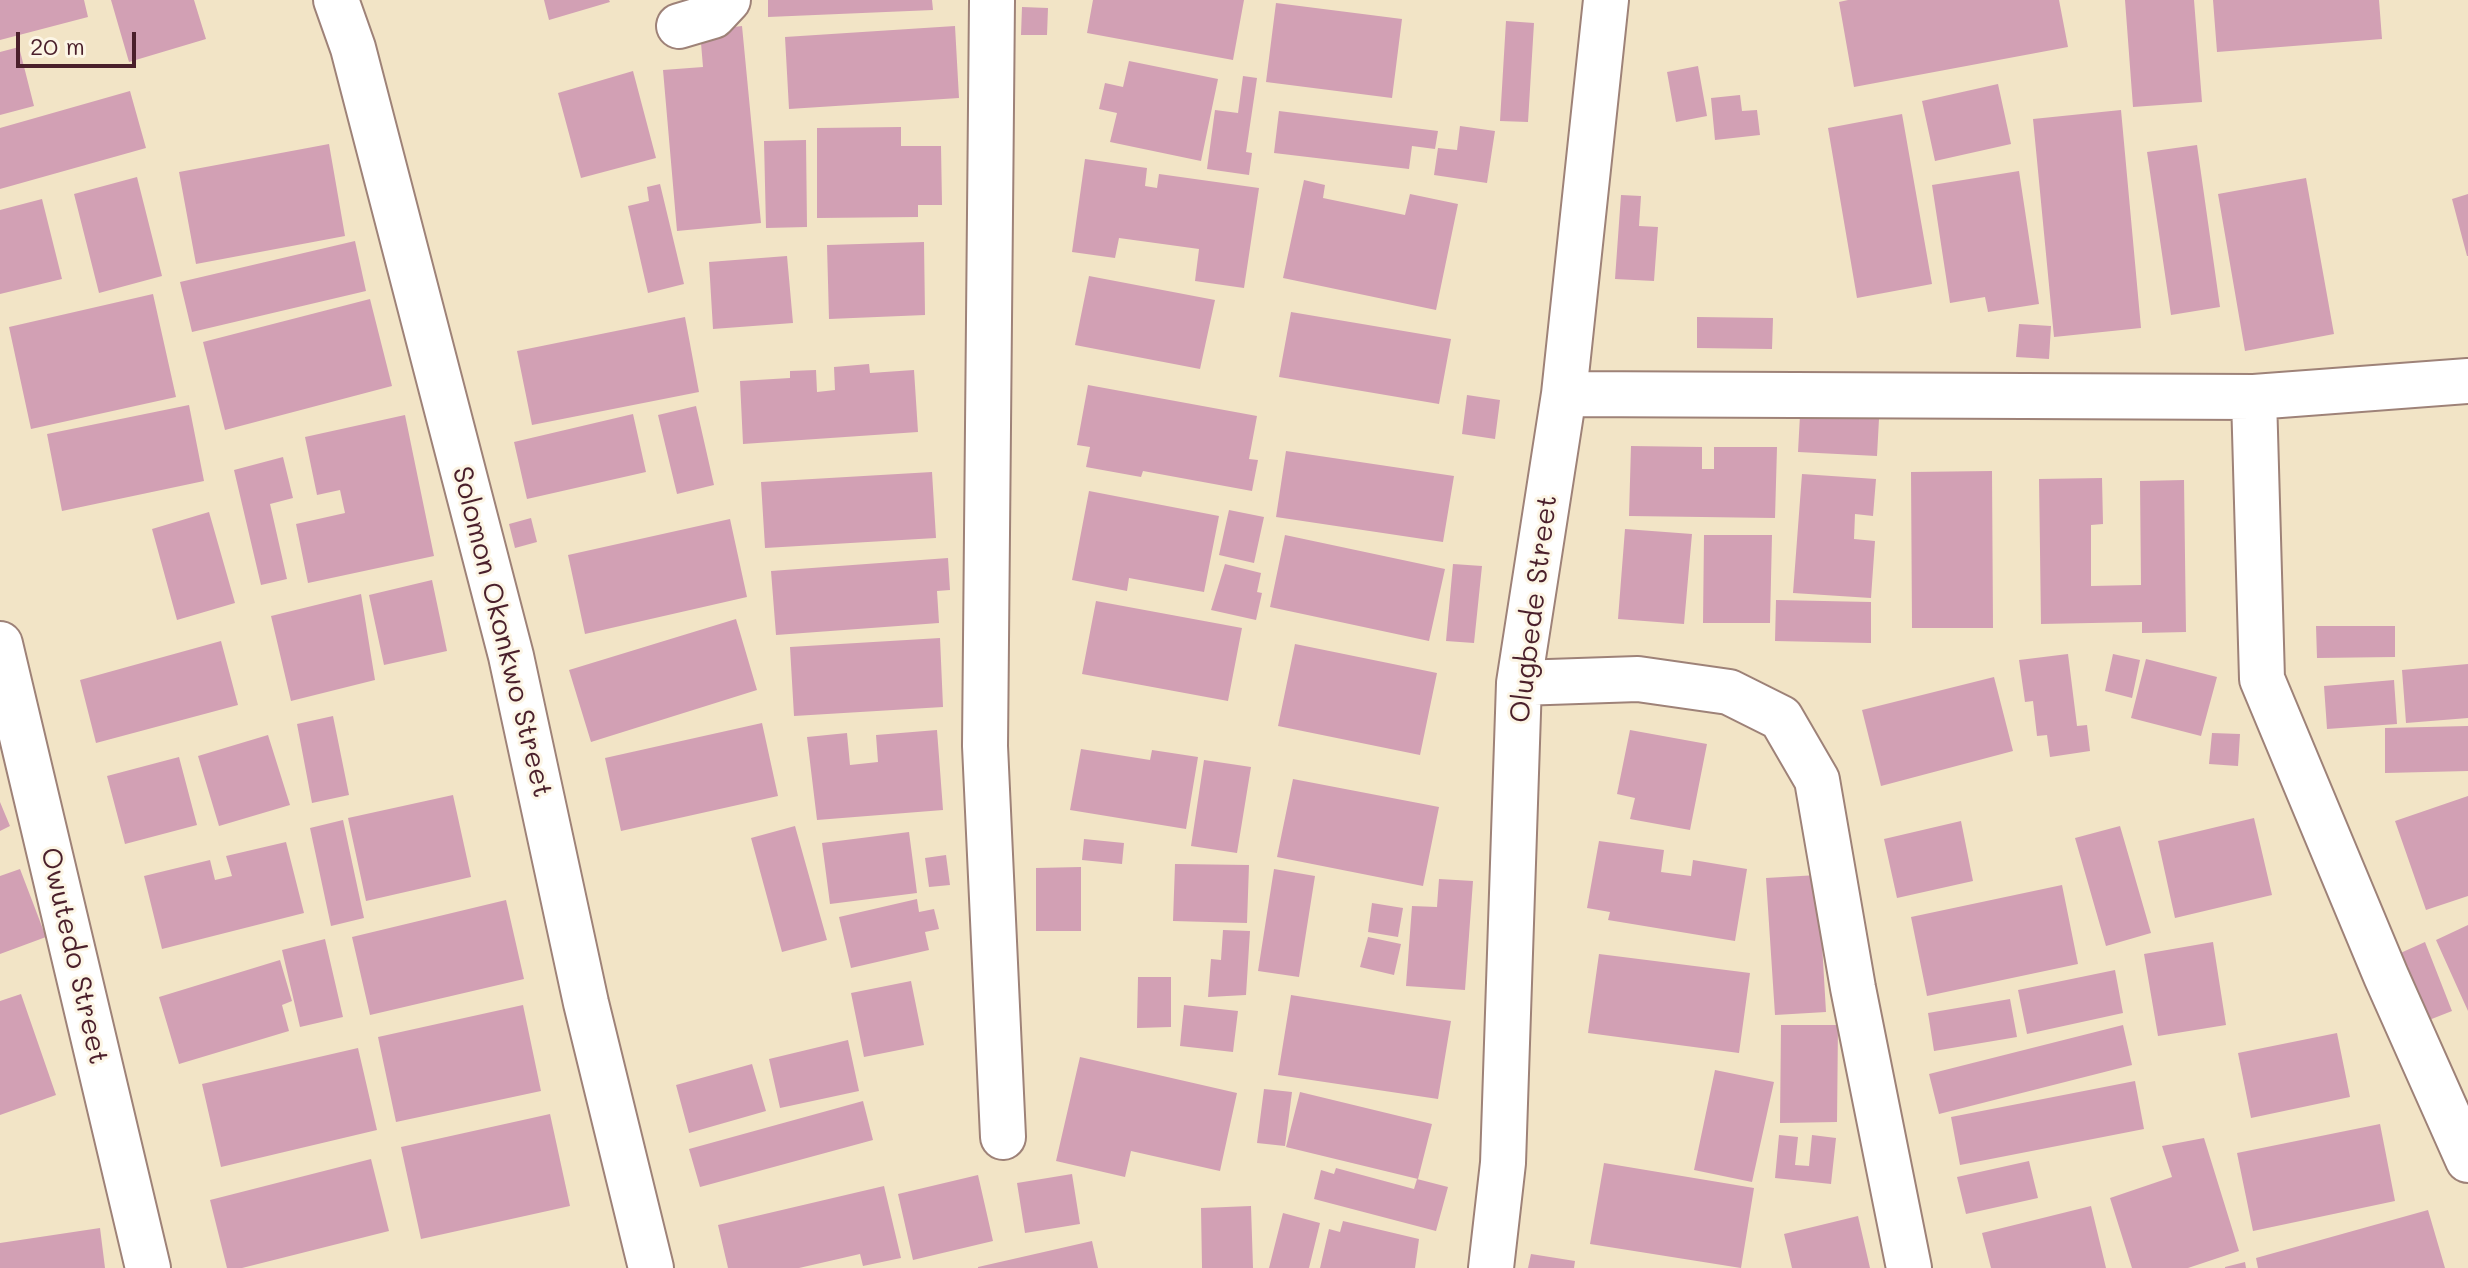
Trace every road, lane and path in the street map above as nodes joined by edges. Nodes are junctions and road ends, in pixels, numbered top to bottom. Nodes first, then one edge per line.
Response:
1 (336, 0) edge
2 (728, 0) edge
3 (992, 0) edge
4 (1606, 0) edge
5 (679, 26) dead end
6 (2468, 381) edge
7 (1564, 394) junction
8 (2254, 397) junction
9 (0, 644) edge
10 (1519, 683) junction
11 (1003, 1137) dead end
12 (2468, 1160) edge
13 (648, 1267) edge
14 (148, 1268) edge
15 (1491, 1268) edge
16 (1909, 1268) edge

1 - 13 street, Solomon Okonkwo Street
2 - 5 street
3 - 11 street
4 - 7 street, Olugbede Street
6 - 8 street
7 - 8 street
7 - 10 street, Olugbede Street
8 - 12 street
9 - 14 street, Owutedo Street
10 - 15 street, Olugbede Street
10 - 16 street

